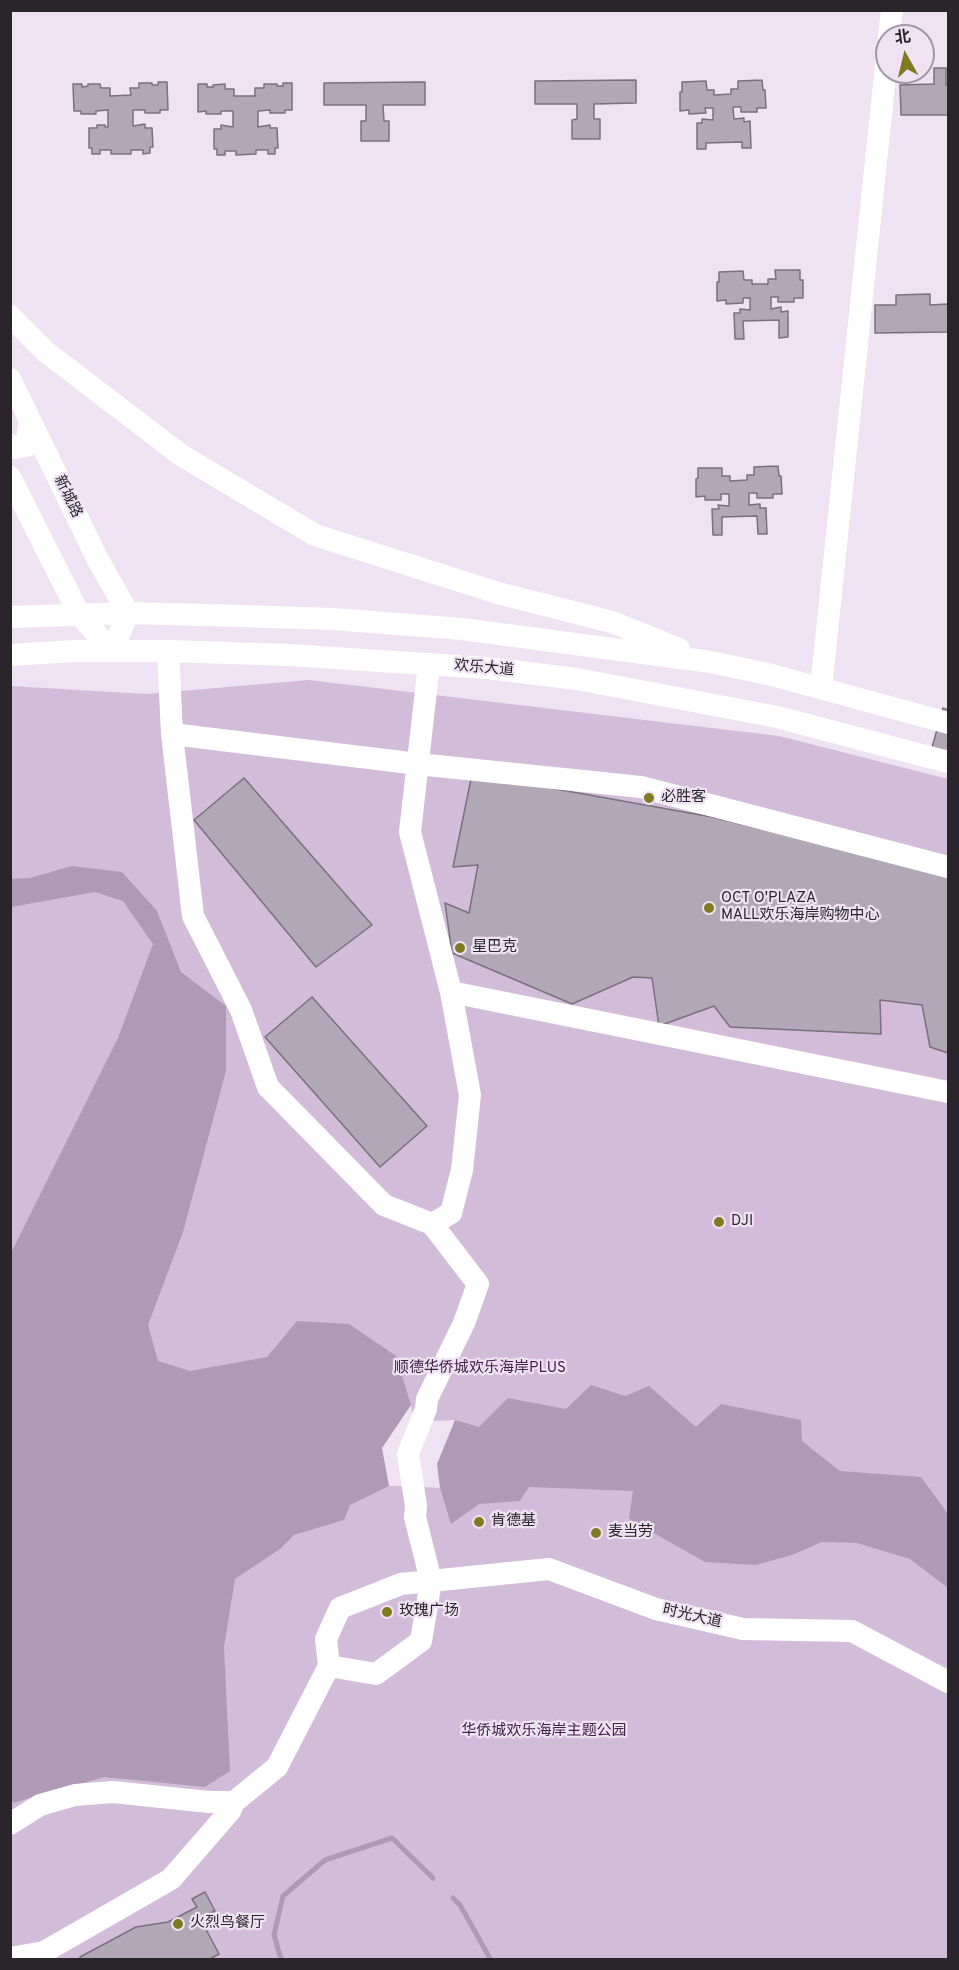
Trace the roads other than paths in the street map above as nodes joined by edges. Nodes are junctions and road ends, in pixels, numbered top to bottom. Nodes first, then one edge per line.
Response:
1 (884, 84) edge
2 (10, 316) edge
3 (10, 380) edge
4 (30, 421) junction
5 (10, 445) edge
6 (10, 477) edge
7 (128, 613) junction
8 (79, 614) junction
9 (10, 617) edge
10 (275, 617) junction
11 (112, 651) junction
12 (168, 651) junction
13 (10, 655) edge
14 (274, 655) junction
15 (711, 662) junction
16 (429, 664) junction
17 (821, 688) junction
18 (948, 723) edge
19 (172, 734) junction
20 (948, 762) edge
21 (418, 764) junction
22 (948, 867) edge
23 (451, 992) junction
24 (948, 1092) edge
25 (432, 1224) junction
26 (431, 1581) junction
27 (329, 1666) junction
28 (948, 1682) edge
29 (234, 1802) junction
30 (10, 1824) edge
31 (10, 1958) edge

1 - 17 street
2 - 15 street
3 - 4 street, 新城路
4 - 5 street
4 - 7 street, 新城路
6 - 8 street
7 - 8 street
7 - 10 street
7 - 11 street
8 - 9 street
8 - 11 street
10 - 14 street
10 - 15 street
11 - 12 street, 欢乐大道
11 - 13 street, 欢乐大道
12 - 14 street, 欢乐大道
12 - 19 street
14 - 16 street, 欢乐大道
15 - 17 street
16 - 20 street, 欢乐大道
16 - 21 street
17 - 18 street
19 - 21 street
19 - 25 street
21 - 22 street
21 - 23 street
23 - 24 street
23 - 25 street
25 - 26 street
26 - 27 street, 时光大道
26 - 27 street
26 - 28 street, 时光大道
27 - 29 street
29 - 30 street
29 - 31 street

